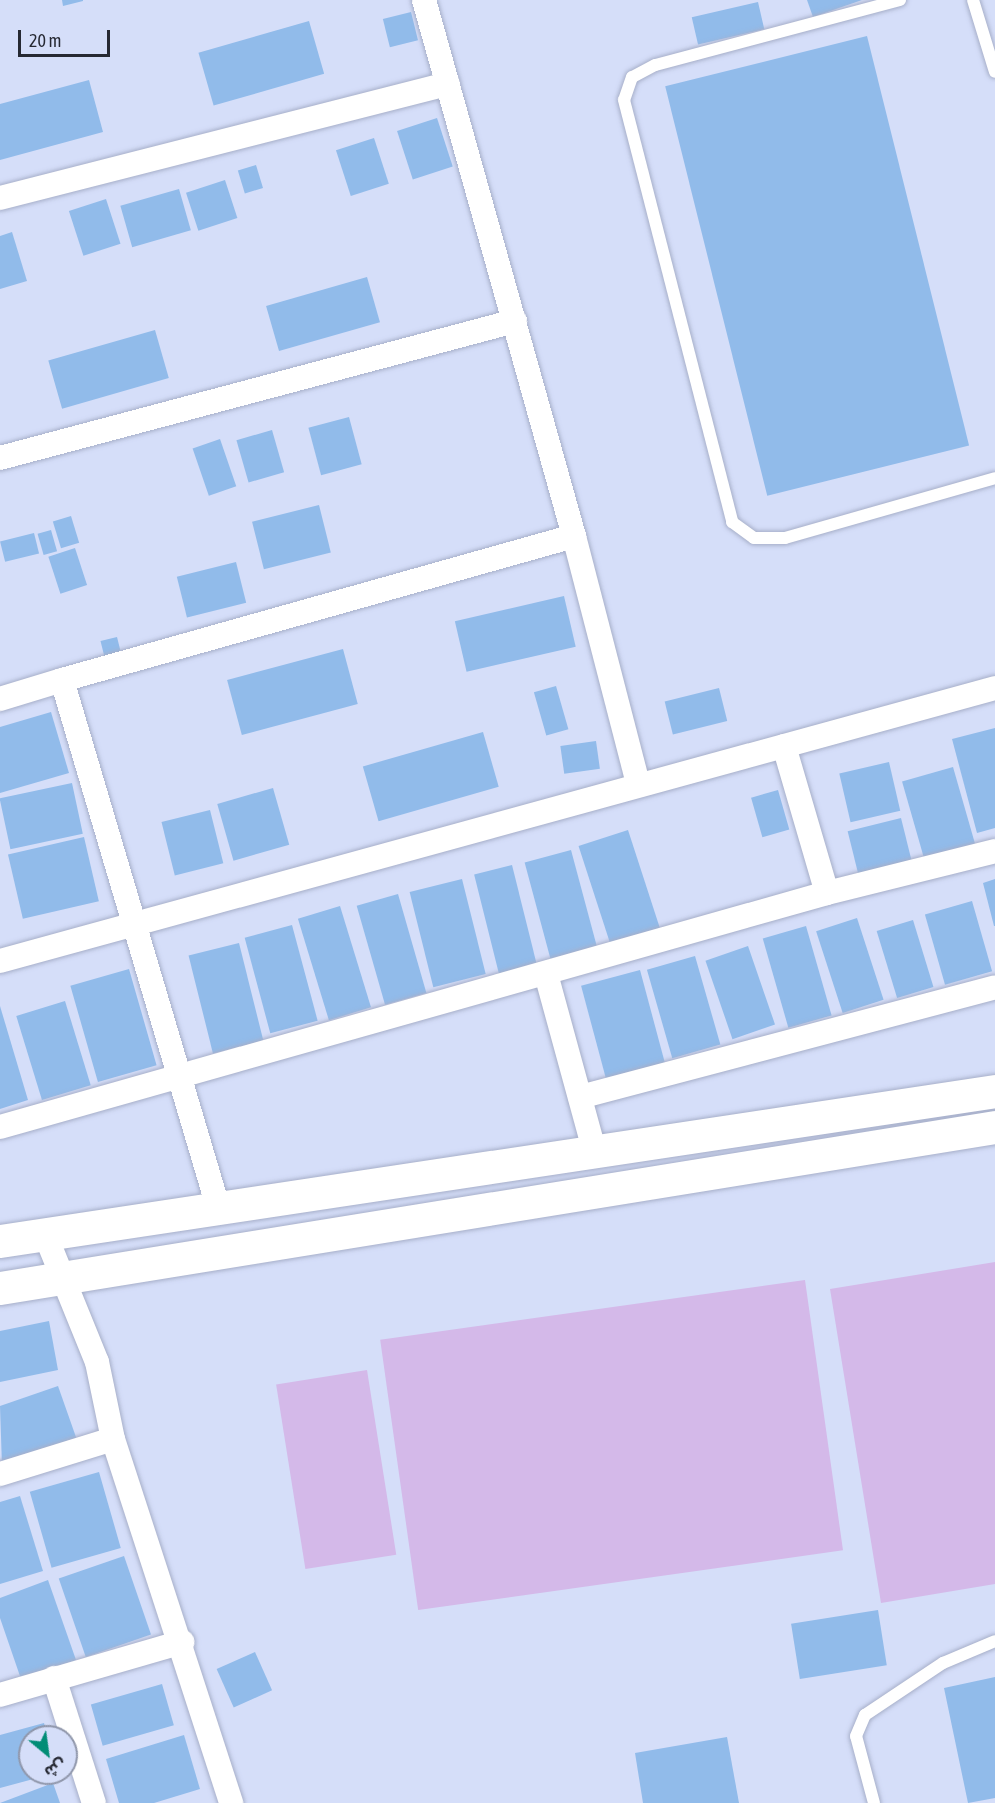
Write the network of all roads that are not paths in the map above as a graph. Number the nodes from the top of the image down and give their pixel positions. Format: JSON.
{"nodes":[{"id":1,"x":424,"y":0,"type":"edge"},
{"id":2,"x":900,"y":0,"type":"edge"},
{"id":3,"x":973,"y":0,"type":"edge"},
{"id":4,"x":995,"y":72,"type":"edge"},
{"id":5,"x":448,"y":84,"type":"junction"},
{"id":6,"x":0,"y":198,"type":"edge"},
{"id":7,"x":515,"y":321,"type":"junction"},
{"id":8,"x":0,"y":458,"type":"edge"},
{"id":9,"x":995,"y":478,"type":"edge"},
{"id":10,"x":574,"y":536,"type":"junction"},
{"id":11,"x":62,"y":680,"type":"junction"},
{"id":12,"x":995,"y":688,"type":"edge"},
{"id":13,"x":0,"y":699,"type":"edge"},
{"id":14,"x":784,"y":746,"type":"junction"},
{"id":15,"x":638,"y":784,"type":"junction"},
{"id":16,"x":995,"y":850,"type":"edge"},
{"id":17,"x":827,"y":893,"type":"junction"},
{"id":18,"x":135,"y":923,"type":"junction"},
{"id":19,"x":2,"y":953,"type":"edge"},
{"id":20,"x":546,"y":974,"type":"junction"},
{"id":21,"x":995,"y":987,"type":"edge"},
{"id":22,"x":182,"y":1078,"type":"junction"},
{"id":23,"x":995,"y":1091,"type":"edge"},
{"id":24,"x":580,"y":1097,"type":"junction"},
{"id":25,"x":0,"y":1127,"type":"edge"},
{"id":26,"x":995,"y":1127,"type":"edge"},
{"id":27,"x":594,"y":1150,"type":"junction"},
{"id":28,"x":218,"y":1207,"type":"junction"},
{"id":29,"x":45,"y":1234,"type":"junction"},
{"id":30,"x":0,"y":1241,"type":"edge"},
{"id":31,"x":61,"y":1279,"type":"junction"},
{"id":32,"x":0,"y":1288,"type":"edge"},
{"id":33,"x":113,"y":1438,"type":"junction"},
{"id":34,"x":0,"y":1474,"type":"edge"},
{"id":35,"x":995,"y":1641,"type":"edge"},
{"id":36,"x":182,"y":1642,"type":"junction"},
{"id":37,"x":54,"y":1678,"type":"junction"},
{"id":38,"x":0,"y":1695,"type":"edge"},
{"id":39,"x":94,"y":1803,"type":"edge"},
{"id":40,"x":231,"y":1803,"type":"edge"},
{"id":41,"x":874,"y":1803,"type":"edge"}],
"edges":[{"from":1,"to":5,"type":"street"},
{"from":2,"to":9,"type":"lane"},
{"from":3,"to":4,"type":"lane"},
{"from":5,"to":6,"type":"street"},
{"from":5,"to":7,"type":"street"},
{"from":7,"to":8,"type":"street"},
{"from":7,"to":10,"type":"street"},
{"from":10,"to":11,"type":"street"},
{"from":10,"to":15,"type":"street"},
{"from":11,"to":13,"type":"street"},
{"from":11,"to":18,"type":"street"},
{"from":12,"to":14,"type":"street"},
{"from":14,"to":15,"type":"street"},
{"from":14,"to":17,"type":"street"},
{"from":15,"to":18,"type":"street"},
{"from":16,"to":17,"type":"street"},
{"from":17,"to":20,"type":"street"},
{"from":18,"to":19,"type":"street"},
{"from":18,"to":22,"type":"street"},
{"from":20,"to":22,"type":"street"},
{"from":20,"to":24,"type":"street"},
{"from":21,"to":24,"type":"street"},
{"from":22,"to":25,"type":"street"},
{"from":22,"to":28,"type":"street"},
{"from":23,"to":27,"type":"main road"},
{"from":24,"to":27,"type":"street"},
{"from":26,"to":31,"type":"main road"},
{"from":27,"to":28,"type":"main road"},
{"from":28,"to":29,"type":"main road"},
{"from":29,"to":30,"type":"main road"},
{"from":29,"to":31,"type":"street"},
{"from":31,"to":32,"type":"main road"},
{"from":31,"to":33,"type":"street"},
{"from":33,"to":34,"type":"street"},
{"from":33,"to":36,"type":"street"},
{"from":35,"to":41,"type":"lane"},
{"from":36,"to":37,"type":"street"},
{"from":36,"to":40,"type":"street"},
{"from":37,"to":38,"type":"street"},
{"from":37,"to":39,"type":"street"}]}
